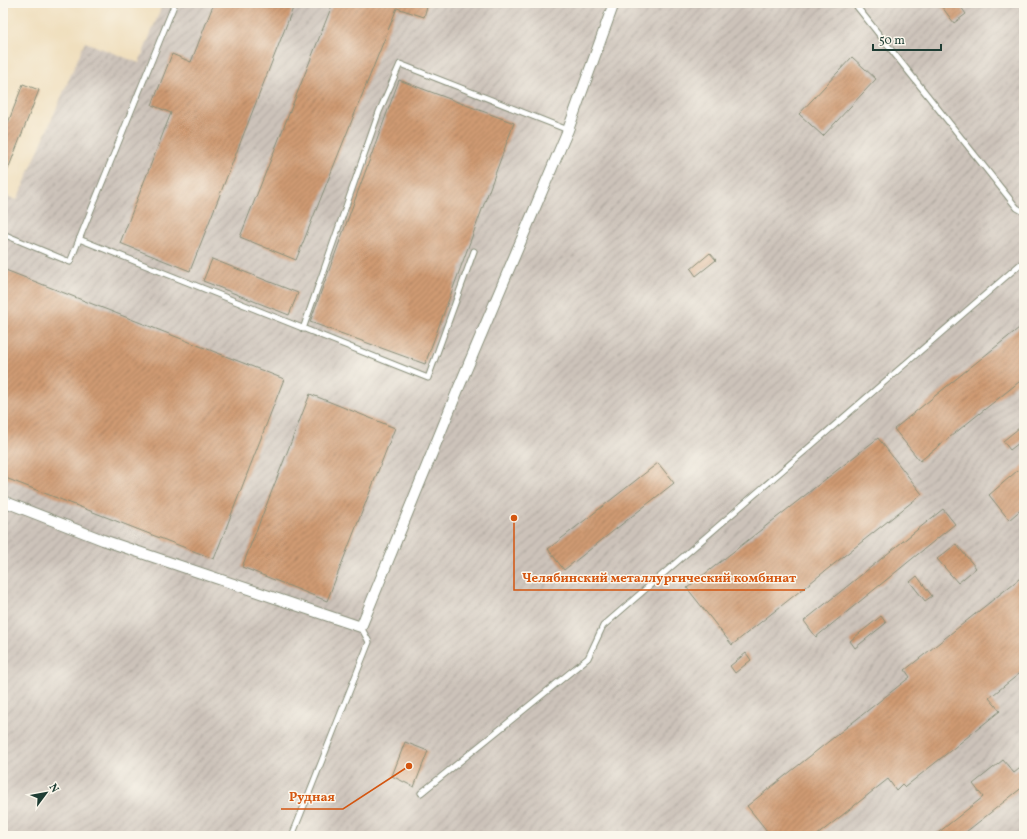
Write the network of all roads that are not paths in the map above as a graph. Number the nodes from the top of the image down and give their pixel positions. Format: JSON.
{"nodes":[{"id":1,"x":175,"y":3,"type":"edge"},
{"id":2,"x":614,"y":3,"type":"edge"},
{"id":3,"x":854,"y":3,"type":"edge"},
{"id":4,"x":568,"y":130,"type":"junction"},
{"id":5,"x":1024,"y":212,"type":"edge"},
{"id":6,"x":3,"y":234,"type":"edge"},
{"id":7,"x":79,"y":239,"type":"junction"},
{"id":8,"x":474,"y":251,"type":"dead end"},
{"id":9,"x":1024,"y":261,"type":"edge"},
{"id":10,"x":303,"y":329,"type":"junction"},
{"id":11,"x":3,"y":501,"type":"edge"},
{"id":12,"x":361,"y":627,"type":"junction"},
{"id":13,"x":421,"y":793,"type":"dead end"},
{"id":14,"x":292,"y":836,"type":"edge"}],
"edges":[{"from":1,"to":7,"type":"lane"},
{"from":2,"to":4,"type":"street"},
{"from":3,"to":5,"type":"lane"},
{"from":4,"to":10,"type":"lane"},
{"from":4,"to":12,"type":"street"},
{"from":6,"to":7,"type":"lane"},
{"from":7,"to":10,"type":"lane"},
{"from":8,"to":10,"type":"lane"},
{"from":9,"to":13,"type":"lane"},
{"from":11,"to":12,"type":"street"},
{"from":12,"to":14,"type":"lane"}]}
